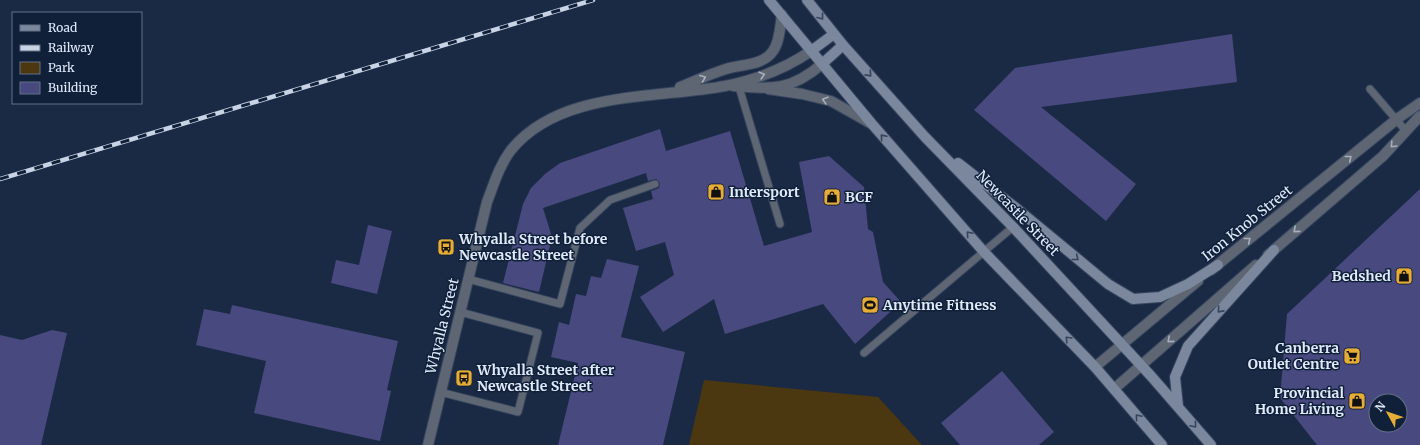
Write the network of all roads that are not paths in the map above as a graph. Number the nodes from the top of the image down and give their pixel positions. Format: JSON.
{"nodes":[{"id":1,"x":769,"y":0,"type":"edge"},
{"id":2,"x":807,"y":0,"type":"edge"},
{"id":3,"x":782,"y":15,"type":"junction"},
{"id":4,"x":834,"y":34,"type":"junction"},
{"id":5,"x":843,"y":45,"type":"junction"},
{"id":6,"x":812,"y":51,"type":"junction"},
{"id":7,"x":822,"y":64,"type":"junction"},
{"id":8,"x":725,"y":86,"type":"junction"},
{"id":9,"x":739,"y":87,"type":"junction"},
{"id":10,"x":768,"y":89,"type":"junction"},
{"id":11,"x":1370,"y":89,"type":"dead end"},
{"id":12,"x":667,"y":92,"type":"junction"},
{"id":13,"x":1420,"y":103,"type":"edge"},
{"id":14,"x":1420,"y":116,"type":"edge"},
{"id":15,"x":1397,"y":119,"type":"junction"},
{"id":16,"x":872,"y":124,"type":"junction"},
{"id":17,"x":1406,"y":131,"type":"junction"},
{"id":18,"x":925,"y":137,"type":"junction"},
{"id":19,"x":655,"y":184,"type":"dead end"},
{"id":20,"x":780,"y":224,"type":"dead end"},
{"id":21,"x":1014,"y":227,"type":"junction"},
{"id":22,"x":1274,"y":250,"type":"junction"},
{"id":23,"x":984,"y":252,"type":"junction"},
{"id":24,"x":1218,"y":265,"type":"junction"},
{"id":25,"x":468,"y":279,"type":"junction"},
{"id":26,"x":460,"y":312,"type":"junction"},
{"id":27,"x":1121,"y":344,"type":"junction"},
{"id":28,"x":864,"y":353,"type":"dead end"},
{"id":29,"x":1141,"y":365,"type":"junction"},
{"id":30,"x":1095,"y":367,"type":"junction"},
{"id":31,"x":1114,"y":389,"type":"junction"},
{"id":32,"x":440,"y":392,"type":"junction"},
{"id":33,"x":1178,"y":406,"type":"junction"},
{"id":34,"x":428,"y":445,"type":"edge"},
{"id":35,"x":1162,"y":445,"type":"edge"},
{"id":36,"x":1211,"y":445,"type":"edge"}],
"edges":[{"from":1,"to":3,"type":"main road"},
{"from":2,"to":4,"type":"main road","name":"Newcastle Street","one_way":true},
{"from":3,"to":6,"type":"main road"},
{"from":12,"to":3,"type":"street","name":"Whyalla Street","one_way":true},
{"from":4,"to":5,"type":"main road","name":"Newcastle Street"},
{"from":4,"to":6,"type":"main road","name":"Whyalla Street"},
{"from":5,"to":7,"type":"main road","name":"Whyalla Street"},
{"from":5,"to":18,"type":"main road","name":"Newcastle Street","one_way":true},
{"from":6,"to":7,"type":"main road"},
{"from":8,"to":6,"type":"street","name":"Whyalla Street","one_way":true},
{"from":7,"to":10,"type":"street","name":"Whyalla Street"},
{"from":7,"to":16,"type":"main road"},
{"from":8,"to":9,"type":"street","name":"Whyalla Street"},
{"from":8,"to":12,"type":"street","name":"Whyalla Street"},
{"from":9,"to":10,"type":"street","name":"Whyalla Street"},
{"from":9,"to":20,"type":"lane"},
{"from":16,"to":10,"type":"street","name":"Whyalla Street","one_way":true},
{"from":11,"to":15,"type":"lane"},
{"from":12,"to":25,"type":"street","name":"Whyalla Street"},
{"from":13,"to":15,"type":"street","name":"Iron Knob Street"},
{"from":14,"to":17,"type":"street"},
{"from":15,"to":17,"type":"lane"},
{"from":24,"to":15,"type":"street","name":"Iron Knob Street","one_way":true},
{"from":23,"to":16,"type":"main road","one_way":true},
{"from":17,"to":22,"type":"street","one_way":true},
{"from":18,"to":21,"type":"main road","name":"Newcastle Street"},
{"from":18,"to":24,"type":"main road","one_way":true},
{"from":19,"to":25,"type":"lane"},
{"from":21,"to":23,"type":"lane"},
{"from":21,"to":27,"type":"main road","name":"Newcastle Street"},
{"from":22,"to":29,"type":"street","one_way":true},
{"from":22,"to":33,"type":"main road","one_way":true},
{"from":23,"to":28,"type":"lane"},
{"from":30,"to":23,"type":"main road","one_way":true},
{"from":24,"to":27,"type":"street","name":"Iron Knob Street"},
{"from":25,"to":26,"type":"street","name":"Whyalla Street"},
{"from":26,"to":32,"type":"street","name":"Whyalla Street"},
{"from":26,"to":32,"type":"lane"},
{"from":27,"to":29,"type":"main road","name":"Newcastle Street"},
{"from":27,"to":30,"type":"street","name":"Iron Knob Street"},
{"from":29,"to":31,"type":"street"},
{"from":29,"to":33,"type":"main road","name":"Newcastle Street"},
{"from":30,"to":31,"type":"main road"},
{"from":35,"to":31,"type":"main road","one_way":true},
{"from":32,"to":34,"type":"street","name":"Whyalla Street"},
{"from":33,"to":36,"type":"main road","name":"Newcastle Street","one_way":true}]}
